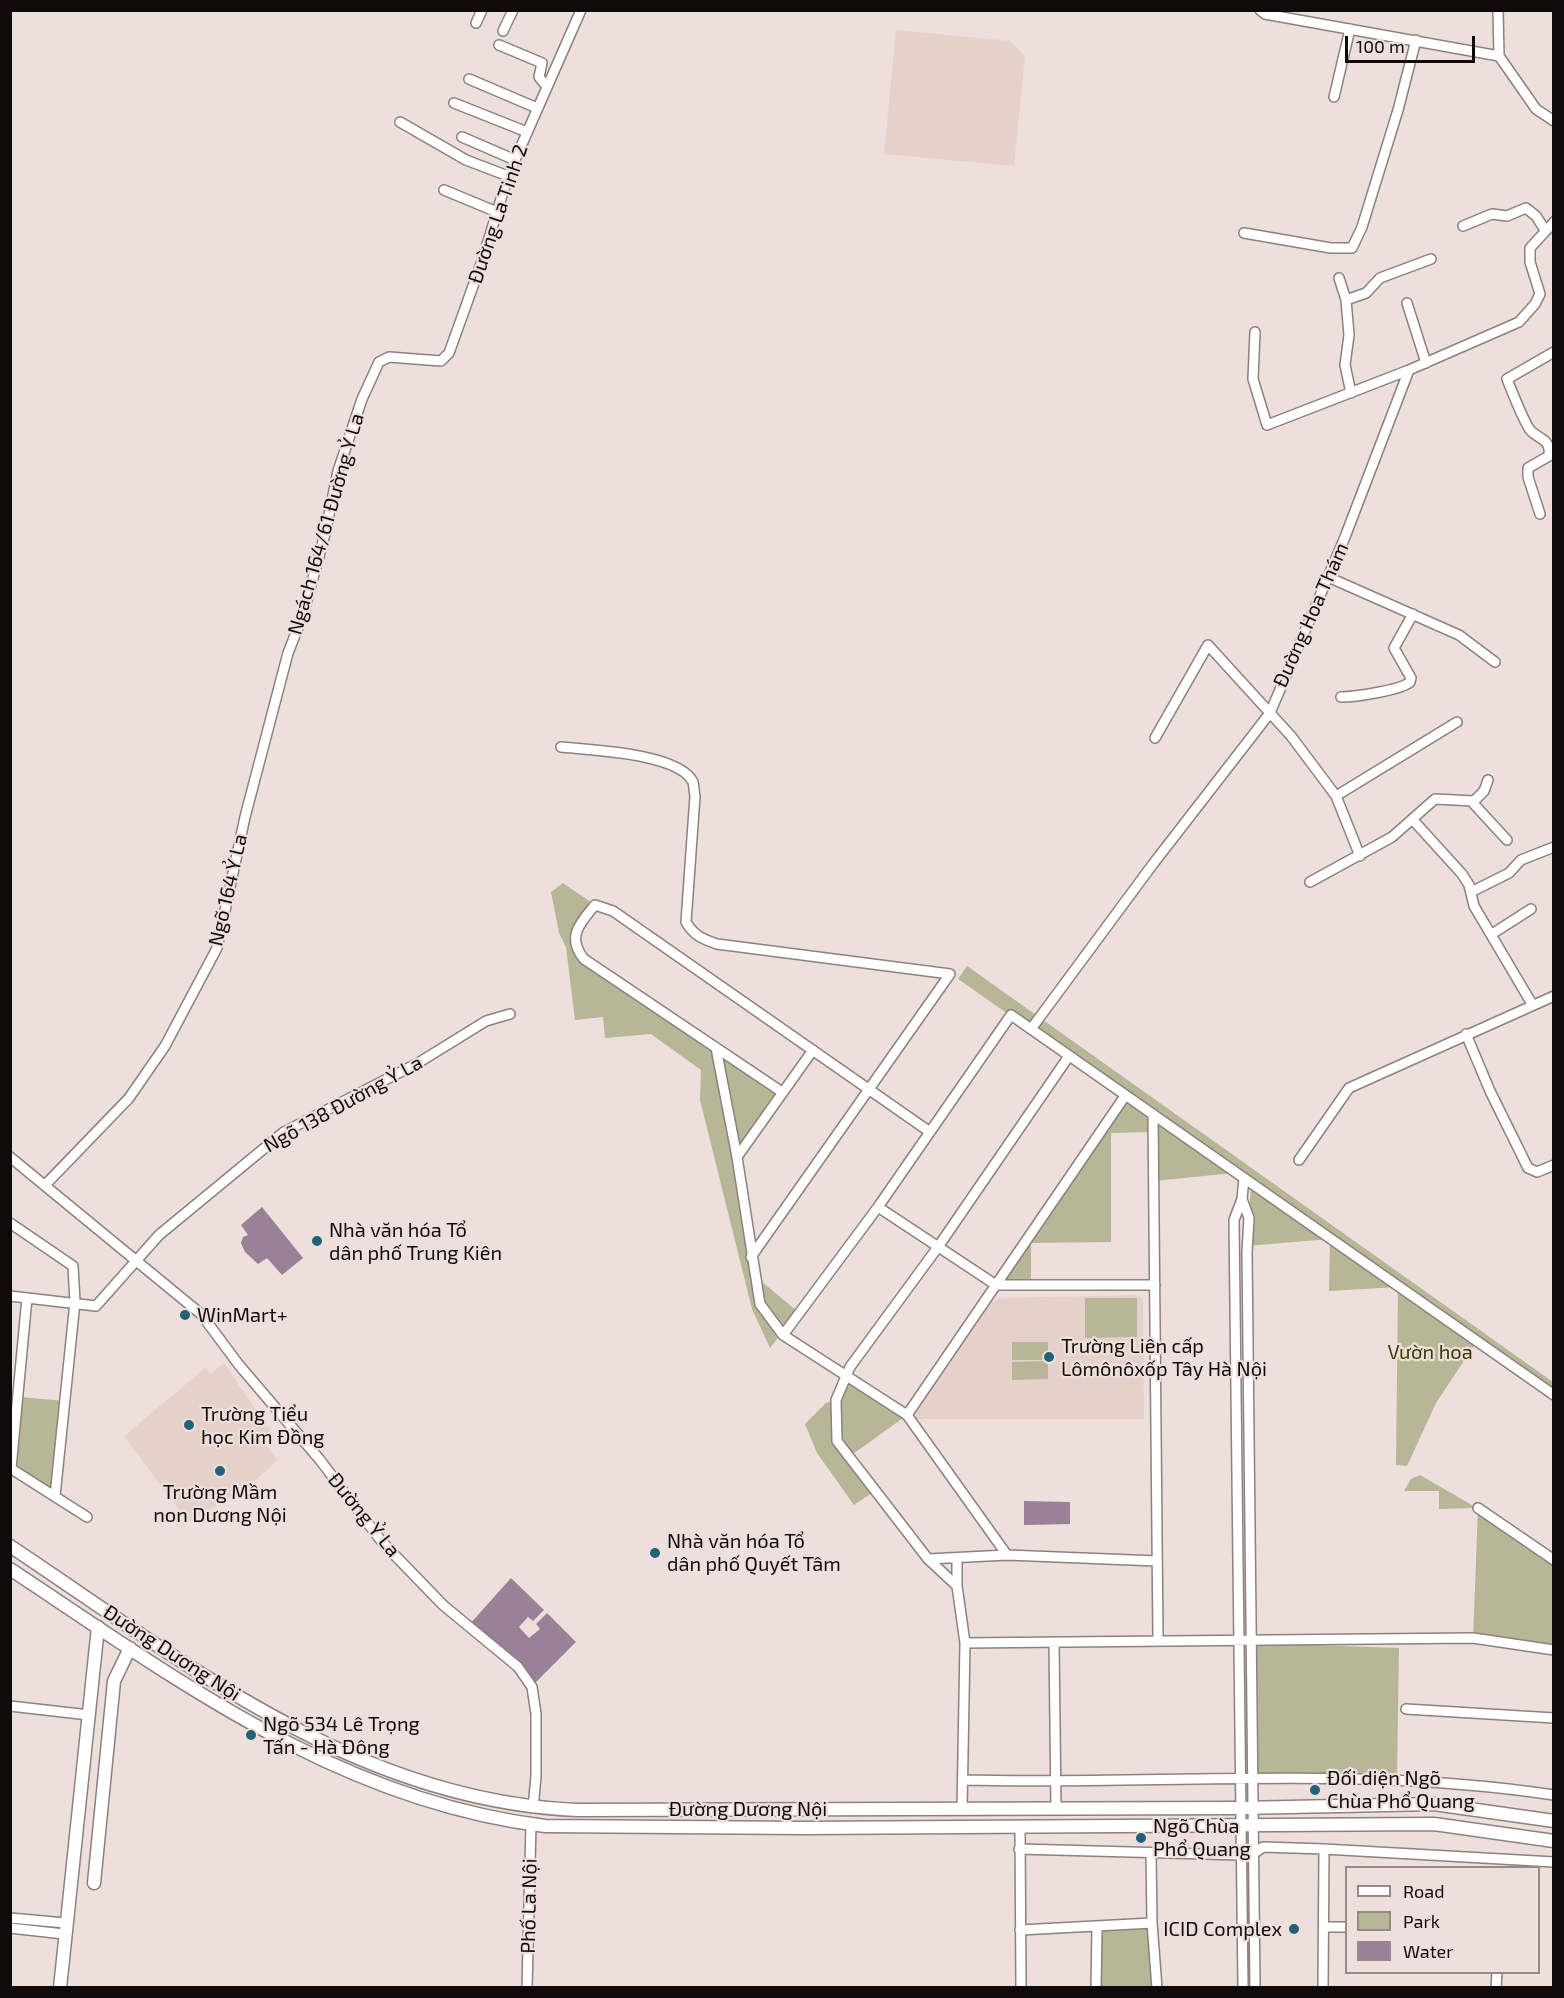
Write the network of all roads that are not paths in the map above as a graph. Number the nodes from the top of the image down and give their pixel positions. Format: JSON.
{"nodes":[{"id":1,"x":482,"y":10,"type":"edge"},
{"id":2,"x":513,"y":10,"type":"edge"},
{"id":3,"x":581,"y":10,"type":"edge"},
{"id":4,"x":1260,"y":10,"type":"edge"},
{"id":5,"x":1498,"y":10,"type":"edge"},
{"id":6,"x":476,"y":23,"type":"dead end"},
{"id":7,"x":1350,"y":29,"type":"junction"},
{"id":8,"x":503,"y":31,"type":"dead end"},
{"id":9,"x":1416,"y":40,"type":"junction"},
{"id":10,"x":499,"y":45,"type":"dead end"},
{"id":11,"x":1499,"y":56,"type":"junction"},
{"id":12,"x":469,"y":79,"type":"dead end"},
{"id":13,"x":547,"y":87,"type":"junction"},
{"id":14,"x":1334,"y":97,"type":"dead end"},
{"id":15,"x":454,"y":103,"type":"dead end"},
{"id":16,"x":537,"y":108,"type":"junction"},
{"id":17,"x":1554,"y":121,"type":"edge"},
{"id":18,"x":400,"y":122,"type":"dead end"},
{"id":19,"x":527,"y":132,"type":"junction"},
{"id":20,"x":462,"y":137,"type":"dead end"},
{"id":21,"x":515,"y":160,"type":"junction"},
{"id":22,"x":508,"y":176,"type":"junction"},
{"id":23,"x":444,"y":190,"type":"dead end"},
{"id":24,"x":497,"y":212,"type":"junction"},
{"id":25,"x":1554,"y":222,"type":"edge"},
{"id":26,"x":1463,"y":226,"type":"dead end"},
{"id":27,"x":1545,"y":230,"type":"junction"},
{"id":28,"x":1244,"y":233,"type":"dead end"},
{"id":29,"x":1431,"y":259,"type":"dead end"},
{"id":30,"x":1339,"y":278,"type":"dead end"},
{"id":31,"x":1346,"y":300,"type":"junction"},
{"id":32,"x":1407,"y":303,"type":"dead end"},
{"id":33,"x":1255,"y":332,"type":"dead end"},
{"id":34,"x":1554,"y":352,"type":"edge"},
{"id":35,"x":379,"y":362,"type":"joint"},
{"id":36,"x":1426,"y":363,"type":"junction"},
{"id":37,"x":1409,"y":370,"type":"junction"},
{"id":38,"x":1351,"y":393,"type":"junction"},
{"id":39,"x":1540,"y":514,"type":"dead end"},
{"id":40,"x":1328,"y":577,"type":"junction"},
{"id":41,"x":1413,"y":615,"type":"junction"},
{"id":42,"x":288,"y":653,"type":"joint"},
{"id":43,"x":1495,"y":662,"type":"dead end"},
{"id":44,"x":1341,"y":697,"type":"dead end"},
{"id":45,"x":1270,"y":713,"type":"junction"},
{"id":46,"x":1457,"y":722,"type":"dead end"},
{"id":47,"x":1155,"y":738,"type":"dead end"},
{"id":48,"x":561,"y":747,"type":"dead end"},
{"id":49,"x":1488,"y":780,"type":"dead end"},
{"id":50,"x":1335,"y":796,"type":"junction"},
{"id":51,"x":1472,"y":802,"type":"junction"},
{"id":52,"x":1413,"y":820,"type":"junction"},
{"id":53,"x":1507,"y":840,"type":"dead end"},
{"id":54,"x":1554,"y":847,"type":"edge"},
{"id":55,"x":1360,"y":856,"type":"junction"},
{"id":56,"x":1310,"y":882,"type":"dead end"},
{"id":57,"x":1471,"y":892,"type":"junction"},
{"id":58,"x":1531,"y":909,"type":"dead end"},
{"id":59,"x":1492,"y":934,"type":"junction"},
{"id":60,"x":1554,"y":996,"type":"edge"},
{"id":61,"x":1532,"y":1004,"type":"junction"},
{"id":62,"x":510,"y":1014,"type":"dead end"},
{"id":63,"x":1031,"y":1029,"type":"junction"},
{"id":64,"x":1466,"y":1034,"type":"junction"},
{"id":65,"x":716,"y":1048,"type":"junction"},
{"id":66,"x":813,"y":1050,"type":"junction"},
{"id":67,"x":1069,"y":1056,"type":"junction"},
{"id":68,"x":869,"y":1089,"type":"junction"},
{"id":69,"x":782,"y":1092,"type":"junction"},
{"id":70,"x":1125,"y":1096,"type":"junction"},
{"id":71,"x":1153,"y":1115,"type":"junction"},
{"id":72,"x":930,"y":1132,"type":"junction"},
{"id":73,"x":10,"y":1157,"type":"edge"},
{"id":74,"x":737,"y":1157,"type":"junction"},
{"id":75,"x":1299,"y":1160,"type":"dead end"},
{"id":76,"x":1554,"y":1165,"type":"edge"},
{"id":77,"x":1244,"y":1178,"type":"junction"},
{"id":78,"x":46,"y":1184,"type":"junction"},
{"id":79,"x":1242,"y":1199,"type":"junction"},
{"id":80,"x":878,"y":1208,"type":"junction"},
{"id":81,"x":10,"y":1223,"type":"edge"},
{"id":82,"x":938,"y":1247,"type":"junction"},
{"id":83,"x":751,"y":1257,"type":"junction"},
{"id":84,"x":135,"y":1261,"type":"junction"},
{"id":85,"x":996,"y":1285,"type":"junction"},
{"id":86,"x":1155,"y":1285,"type":"junction"},
{"id":87,"x":10,"y":1296,"type":"edge"},
{"id":88,"x":27,"y":1298,"type":"junction"},
{"id":89,"x":75,"y":1302,"type":"junction"},
{"id":90,"x":783,"y":1335,"type":"junction"},
{"id":91,"x":854,"y":1361,"type":"junction"},
{"id":92,"x":845,"y":1376,"type":"junction"},
{"id":93,"x":858,"y":1384,"type":"junction"},
{"id":94,"x":1554,"y":1395,"type":"edge"},
{"id":95,"x":907,"y":1415,"type":"junction"},
{"id":96,"x":11,"y":1468,"type":"edge"},
{"id":97,"x":55,"y":1496,"type":"junction"},
{"id":98,"x":1478,"y":1508,"type":"dead end"},
{"id":99,"x":87,"y":1517,"type":"dead end"},
{"id":100,"x":10,"y":1546,"type":"edge"},
{"id":101,"x":1007,"y":1556,"type":"junction"},
{"id":102,"x":957,"y":1558,"type":"junction"},
{"id":103,"x":928,"y":1559,"type":"junction"},
{"id":104,"x":1554,"y":1560,"type":"edge"},
{"id":105,"x":1157,"y":1561,"type":"junction"},
{"id":106,"x":10,"y":1569,"type":"edge"},
{"id":107,"x":957,"y":1587,"type":"junction"},
{"id":108,"x":98,"y":1627,"type":"junction"},
{"id":109,"x":1239,"y":1639,"type":"junction"},
{"id":110,"x":1158,"y":1640,"type":"junction"},
{"id":111,"x":1251,"y":1641,"type":"junction"},
{"id":112,"x":965,"y":1643,"type":"junction"},
{"id":113,"x":1054,"y":1643,"type":"junction"},
{"id":114,"x":130,"y":1648,"type":"junction"},
{"id":115,"x":1554,"y":1650,"type":"edge"},
{"id":116,"x":10,"y":1706,"type":"edge"},
{"id":117,"x":1406,"y":1709,"type":"dead end"},
{"id":118,"x":89,"y":1715,"type":"junction"},
{"id":119,"x":109,"y":1718,"type":"junction"},
{"id":120,"x":1554,"y":1718,"type":"edge"},
{"id":121,"x":1239,"y":1779,"type":"junction"},
{"id":122,"x":1253,"y":1779,"type":"junction"},
{"id":123,"x":964,"y":1780,"type":"junction"},
{"id":124,"x":1055,"y":1783,"type":"junction"},
{"id":125,"x":1554,"y":1795,"type":"edge"},
{"id":126,"x":532,"y":1808,"type":"junction"},
{"id":127,"x":1056,"y":1808,"type":"junction"},
{"id":128,"x":1246,"y":1808,"type":"junction"},
{"id":129,"x":962,"y":1809,"type":"junction"},
{"id":130,"x":1554,"y":1821,"type":"edge"},
{"id":131,"x":531,"y":1824,"type":"junction"},
{"id":132,"x":1247,"y":1825,"type":"junction"},
{"id":133,"x":1020,"y":1828,"type":"junction"},
{"id":134,"x":1554,"y":1841,"type":"edge"},
{"id":135,"x":1323,"y":1848,"type":"junction"},
{"id":136,"x":1019,"y":1849,"type":"junction"},
{"id":137,"x":1151,"y":1852,"type":"junction"},
{"id":138,"x":1254,"y":1854,"type":"junction"},
{"id":139,"x":1242,"y":1855,"type":"junction"},
{"id":140,"x":1554,"y":1862,"type":"edge"},
{"id":141,"x":1515,"y":1863,"type":"edge"},
{"id":142,"x":94,"y":1883,"type":"dead end"},
{"id":143,"x":10,"y":1918,"type":"edge"},
{"id":144,"x":1152,"y":1923,"type":"junction"},
{"id":145,"x":1097,"y":1927,"type":"junction"},
{"id":146,"x":1324,"y":1927,"type":"junction"},
{"id":147,"x":1345,"y":1927,"type":"edge"},
{"id":148,"x":10,"y":1928,"type":"edge"},
{"id":149,"x":64,"y":1929,"type":"junction"},
{"id":150,"x":1020,"y":1930,"type":"junction"},
{"id":151,"x":60,"y":1988,"type":"edge"},
{"id":152,"x":527,"y":1988,"type":"edge"},
{"id":153,"x":1022,"y":1988,"type":"edge"},
{"id":154,"x":1096,"y":1988,"type":"edge"},
{"id":155,"x":1157,"y":1988,"type":"edge"},
{"id":156,"x":1243,"y":1988,"type":"edge"},
{"id":157,"x":1255,"y":1988,"type":"edge"},
{"id":158,"x":1323,"y":1988,"type":"edge"}],
"edges":[{"from":1,"to":6,"type":"street"},
{"from":2,"to":8,"type":"street"},
{"from":3,"to":13,"type":"street","name":"Đường La Tinh 2"},
{"from":4,"to":7,"type":"street"},
{"from":5,"to":11,"type":"street"},
{"from":7,"to":9,"type":"street"},
{"from":7,"to":14,"type":"street"},
{"from":9,"to":11,"type":"street"},
{"from":9,"to":28,"type":"street"},
{"from":10,"to":13,"type":"street"},
{"from":11,"to":17,"type":"street"},
{"from":12,"to":16,"type":"street"},
{"from":13,"to":16,"type":"street","name":"Đường La Tinh 2"},
{"from":15,"to":19,"type":"street"},
{"from":16,"to":19,"type":"street","name":"Đường La Tinh 2"},
{"from":18,"to":22,"type":"street"},
{"from":19,"to":21,"type":"street","name":"Đường La Tinh 2"},
{"from":20,"to":21,"type":"street"},
{"from":21,"to":22,"type":"street","name":"Đường La Tinh 2"},
{"from":22,"to":24,"type":"street","name":"Đường La Tinh 2"},
{"from":23,"to":24,"type":"street"},
{"from":24,"to":35,"type":"street","name":"Đường La Tinh 2"},
{"from":25,"to":27,"type":"street"},
{"from":26,"to":27,"type":"street"},
{"from":27,"to":36,"type":"street"},
{"from":29,"to":31,"type":"street"},
{"from":30,"to":31,"type":"street"},
{"from":31,"to":38,"type":"street"},
{"from":32,"to":36,"type":"street"},
{"from":33,"to":38,"type":"street"},
{"from":34,"to":39,"type":"street"},
{"from":35,"to":42,"type":"street","name":"Ngách 164/61 Đường Ỷ La"},
{"from":36,"to":37,"type":"street"},
{"from":37,"to":38,"type":"street"},
{"from":37,"to":40,"type":"street","name":"Đường Hoa Thám"},
{"from":40,"to":41,"type":"street"},
{"from":40,"to":45,"type":"street","name":"Đường Hoa Thám"},
{"from":41,"to":43,"type":"street"},
{"from":41,"to":44,"type":"street"},
{"from":42,"to":78,"type":"street","name":"Ngõ 164 Ỷ La"},
{"from":45,"to":47,"type":"street"},
{"from":45,"to":50,"type":"street"},
{"from":45,"to":63,"type":"street","name":"Đường Hoa Thám"},
{"from":46,"to":50,"type":"street"},
{"from":48,"to":68,"type":"street"},
{"from":49,"to":51,"type":"street"},
{"from":50,"to":55,"type":"street"},
{"from":51,"to":52,"type":"street"},
{"from":51,"to":53,"type":"street"},
{"from":52,"to":55,"type":"street"},
{"from":52,"to":57,"type":"street"},
{"from":54,"to":57,"type":"street"},
{"from":55,"to":56,"type":"street"},
{"from":57,"to":59,"type":"street"},
{"from":58,"to":59,"type":"street"},
{"from":59,"to":61,"type":"street"},
{"from":60,"to":61,"type":"street"},
{"from":61,"to":64,"type":"street"},
{"from":62,"to":84,"type":"street","name":"Ngõ 138 Đường Ỷ La"},
{"from":63,"to":67,"type":"street"},
{"from":63,"to":72,"type":"street"},
{"from":64,"to":75,"type":"street"},
{"from":64,"to":76,"type":"street"},
{"from":65,"to":66,"type":"street"},
{"from":65,"to":69,"type":"street"},
{"from":65,"to":74,"type":"street"},
{"from":66,"to":68,"type":"street"},
{"from":66,"to":69,"type":"street"},
{"from":67,"to":70,"type":"street"},
{"from":67,"to":82,"type":"street"},
{"from":68,"to":72,"type":"street"},
{"from":68,"to":83,"type":"street"},
{"from":69,"to":74,"type":"street"},
{"from":70,"to":71,"type":"street"},
{"from":70,"to":85,"type":"street"},
{"from":71,"to":77,"type":"street"},
{"from":71,"to":86,"type":"street"},
{"from":72,"to":80,"type":"street"},
{"from":73,"to":78,"type":"street","name":"Đường Ỷ La"},
{"from":74,"to":83,"type":"street"},
{"from":77,"to":79,"type":"street"},
{"from":77,"to":94,"type":"street"},
{"from":78,"to":84,"type":"street","name":"Đường Ỷ La"},
{"from":79,"to":109,"type":"street"},
{"from":79,"to":111,"type":"street"},
{"from":80,"to":82,"type":"street"},
{"from":80,"to":90,"type":"street"},
{"from":81,"to":89,"type":"street"},
{"from":82,"to":85,"type":"street"},
{"from":82,"to":91,"type":"street"},
{"from":83,"to":90,"type":"street"},
{"from":84,"to":89,"type":"street","name":"Ngõ 138 Đường Ỷ La"},
{"from":84,"to":126,"type":"street","name":"Đường Ỷ La"},
{"from":85,"to":86,"type":"street"},
{"from":85,"to":95,"type":"street"},
{"from":86,"to":105,"type":"street"},
{"from":87,"to":88,"type":"street"},
{"from":88,"to":89,"type":"street"},
{"from":88,"to":96,"type":"street"},
{"from":89,"to":97,"type":"street"},
{"from":90,"to":92,"type":"street"},
{"from":91,"to":92,"type":"street"},
{"from":91,"to":93,"type":"street"},
{"from":92,"to":93,"type":"street"},
{"from":92,"to":103,"type":"street"},
{"from":93,"to":95,"type":"street"},
{"from":95,"to":101,"type":"street"},
{"from":96,"to":97,"type":"street"},
{"from":97,"to":99,"type":"street"},
{"from":98,"to":104,"type":"street"},
{"from":100,"to":126,"type":"main road","name":"Đường Dương Nội"},
{"from":101,"to":102,"type":"street"},
{"from":101,"to":105,"type":"street"},
{"from":102,"to":103,"type":"street"},
{"from":102,"to":107,"type":"street"},
{"from":103,"to":107,"type":"street"},
{"from":105,"to":110,"type":"street"},
{"from":106,"to":108,"type":"main road","name":"Đường Dương Nội"},
{"from":107,"to":112,"type":"street"},
{"from":108,"to":114,"type":"main road","name":"Đường Dương Nội"},
{"from":108,"to":118,"type":"main road"},
{"from":109,"to":110,"type":"street"},
{"from":109,"to":111,"type":"street"},
{"from":109,"to":121,"type":"street"},
{"from":110,"to":113,"type":"street"},
{"from":111,"to":115,"type":"street"},
{"from":111,"to":122,"type":"street"},
{"from":112,"to":113,"type":"street"},
{"from":112,"to":123,"type":"street"},
{"from":113,"to":124,"type":"street"},
{"from":114,"to":119,"type":"main road"},
{"from":114,"to":131,"type":"main road","name":"Đường Dương Nội"},
{"from":116,"to":118,"type":"street"},
{"from":117,"to":120,"type":"street"},
{"from":118,"to":119,"type":"main road"},
{"from":118,"to":149,"type":"main road"},
{"from":119,"to":142,"type":"main road"},
{"from":121,"to":122,"type":"street"},
{"from":121,"to":124,"type":"street"},
{"from":121,"to":128,"type":"street"},
{"from":122,"to":125,"type":"street"},
{"from":122,"to":128,"type":"street"},
{"from":123,"to":124,"type":"street"},
{"from":123,"to":129,"type":"street"},
{"from":124,"to":127,"type":"street"},
{"from":126,"to":129,"type":"main road","name":"Đường Dương Nội"},
{"from":126,"to":131,"type":"main road"},
{"from":127,"to":128,"type":"main road","name":"Đường Dương Nội"},
{"from":127,"to":129,"type":"main road","name":"Đường Dương Nội"},
{"from":128,"to":130,"type":"main road","name":"Đường Dương Nội"},
{"from":128,"to":132,"type":"street"},
{"from":131,"to":133,"type":"main road","name":"Đường Dương Nội"},
{"from":131,"to":152,"type":"street","name":"Phố La Nội"},
{"from":132,"to":133,"type":"main road","name":"Đường Dương Nội"},
{"from":132,"to":134,"type":"main road","name":"Đường Dương Nội"},
{"from":132,"to":138,"type":"street"},
{"from":132,"to":139,"type":"street"},
{"from":133,"to":136,"type":"street"},
{"from":135,"to":138,"type":"street"},
{"from":135,"to":141,"type":"street"},
{"from":135,"to":146,"type":"street"},
{"from":136,"to":137,"type":"street"},
{"from":136,"to":150,"type":"street"},
{"from":137,"to":139,"type":"street"},
{"from":137,"to":144,"type":"street"},
{"from":138,"to":157,"type":"street"},
{"from":139,"to":156,"type":"street"},
{"from":140,"to":141,"type":"street"},
{"from":143,"to":149,"type":"street"},
{"from":144,"to":145,"type":"street"},
{"from":144,"to":155,"type":"street"},
{"from":145,"to":150,"type":"street"},
{"from":145,"to":154,"type":"street"},
{"from":146,"to":147,"type":"street"},
{"from":146,"to":158,"type":"street"},
{"from":148,"to":149,"type":"street"},
{"from":149,"to":151,"type":"main road"},
{"from":150,"to":153,"type":"street"}]}
